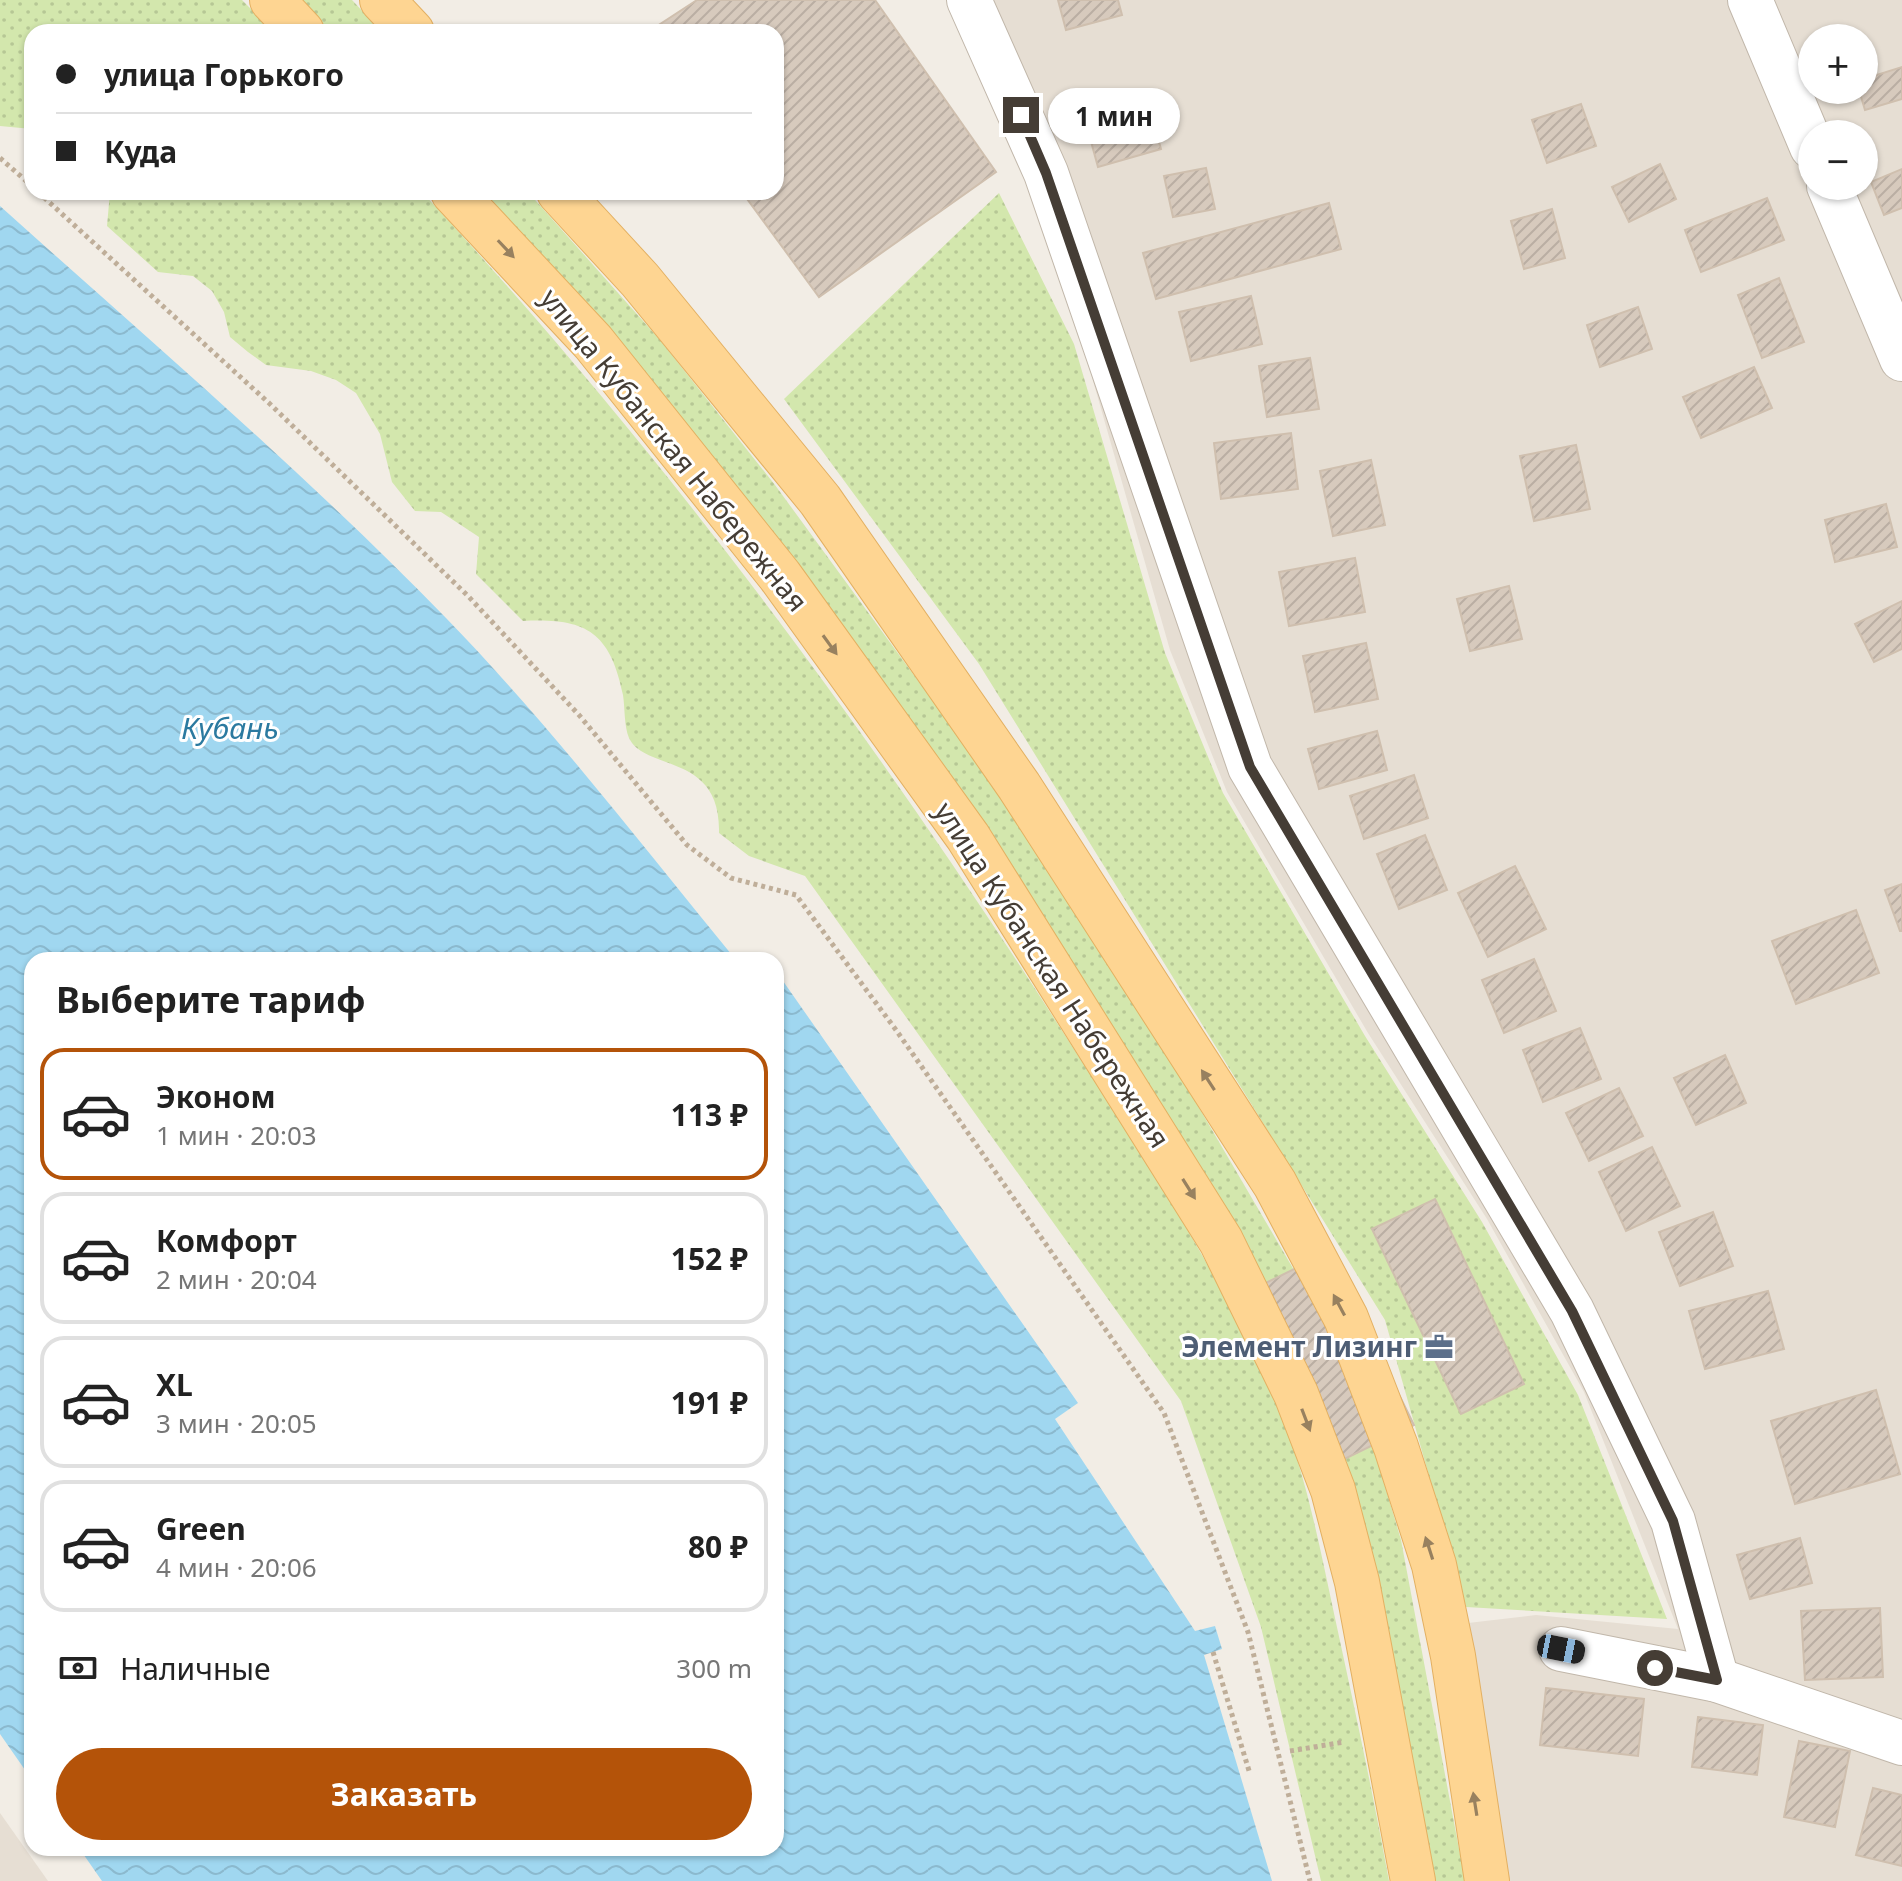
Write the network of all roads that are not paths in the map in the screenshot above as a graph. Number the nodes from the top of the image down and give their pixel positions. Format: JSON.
{"nodes":[{"id":1,"x":272,"y":0,"type":"edge"},
{"id":2,"x":969,"y":0,"type":"edge"},
{"id":3,"x":1750,"y":0,"type":"edge"},
{"id":4,"x":294,"y":24,"type":"edge"},
{"id":5,"x":1801,"y":120,"type":"edge"},
{"id":6,"x":460,"y":200,"type":"edge"},
{"id":7,"x":566,"y":200,"type":"edge"},
{"id":8,"x":1835,"y":200,"type":"edge"},
{"id":9,"x":1902,"y":359,"type":"edge"},
{"id":10,"x":1561,"y":1649,"type":"dead end"},
{"id":11,"x":1717,"y":1680,"type":"junction"},
{"id":12,"x":1902,"y":1743,"type":"edge"},
{"id":13,"x":1413,"y":1881,"type":"edge"},
{"id":14,"x":1487,"y":1881,"type":"edge"}],
"edges":[{"from":1,"to":4,"type":"main road"},
{"from":2,"to":11,"type":"street"},
{"from":3,"to":5,"type":"street"},
{"from":6,"to":13,"type":"main road","name":"улица Кубанская Набережная","one_way":true},
{"from":14,"to":7,"type":"main road","one_way":true},
{"from":8,"to":9,"type":"street"},
{"from":10,"to":11,"type":"street"},
{"from":11,"to":12,"type":"street"}]}
